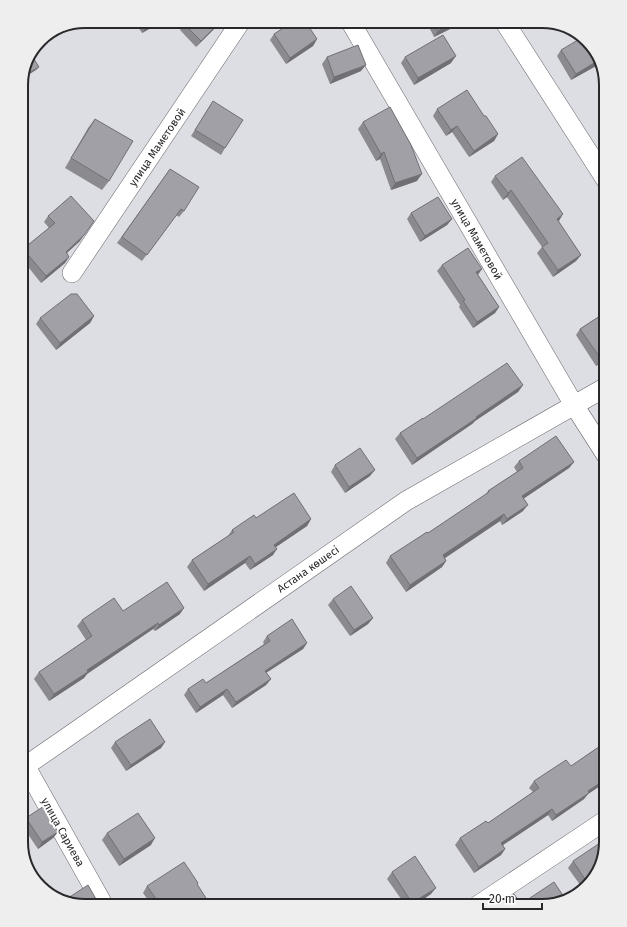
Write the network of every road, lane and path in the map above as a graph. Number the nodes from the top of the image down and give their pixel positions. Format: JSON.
{"nodes":[{"id":1,"x":236,"y":28,"type":"edge"},
{"id":2,"x":354,"y":28,"type":"edge"},
{"id":3,"x":508,"y":28,"type":"edge"},
{"id":4,"x":599,"y":169,"type":"edge"},
{"id":5,"x":72,"y":273,"type":"dead end"},
{"id":6,"x":599,"y":391,"type":"edge"},
{"id":7,"x":574,"y":406,"type":"junction"},
{"id":8,"x":599,"y":444,"type":"edge"},
{"id":9,"x":28,"y":761,"type":"edge"},
{"id":10,"x":28,"y":773,"type":"edge"},
{"id":11,"x":599,"y":825,"type":"edge"},
{"id":12,"x":100,"y":899,"type":"edge"},
{"id":13,"x":488,"y":899,"type":"edge"}],
"edges":[{"from":1,"to":5,"type":"street","name":"улица Маметовой"},
{"from":2,"to":7,"type":"street","name":"улица Маметовой"},
{"from":3,"to":4,"type":"street"},
{"from":6,"to":7,"type":"street","name":"Астана көшесі"},
{"from":7,"to":8,"type":"street","name":"улица Маметовой"},
{"from":7,"to":9,"type":"street","name":"Астана көшесі"},
{"from":10,"to":12,"type":"street","name":"улица Сариева"},
{"from":11,"to":13,"type":"street"}]}
